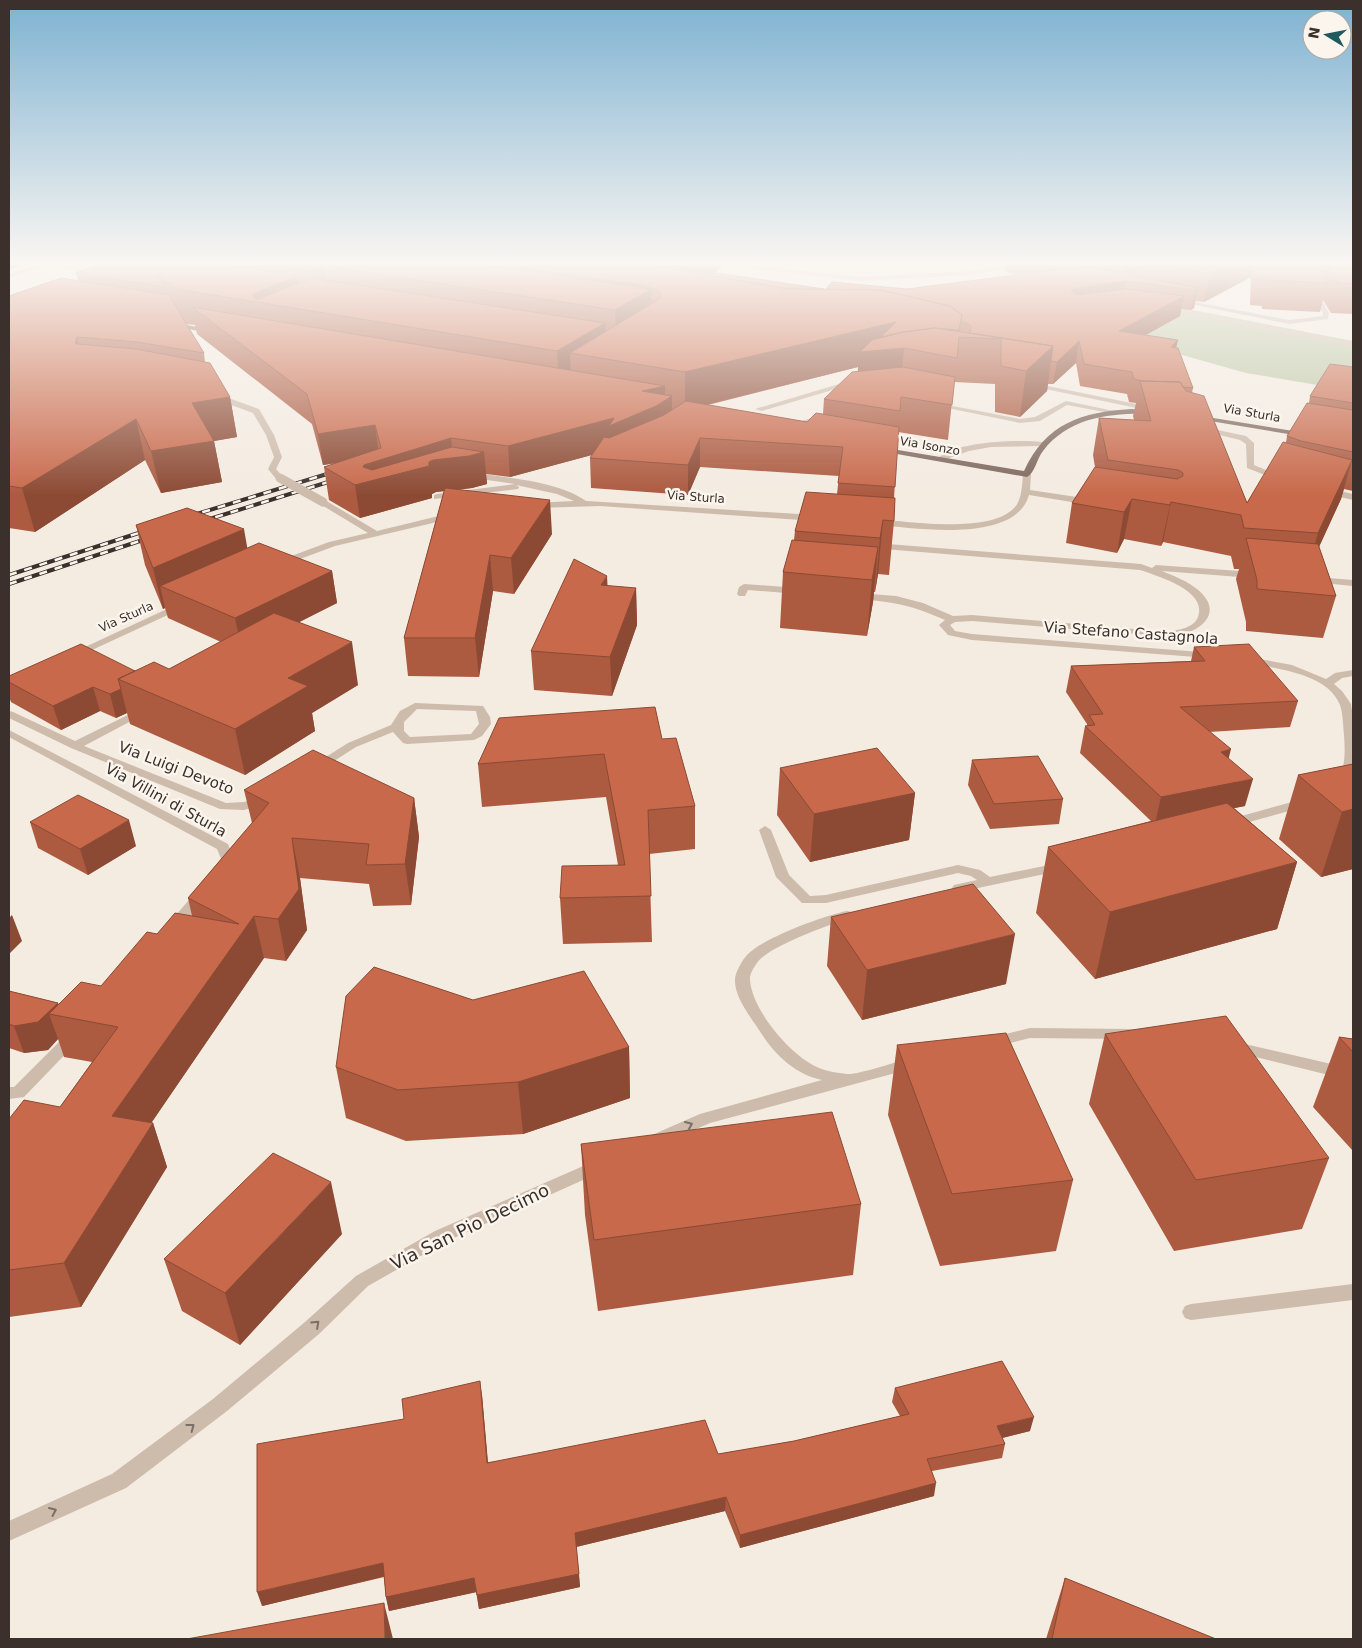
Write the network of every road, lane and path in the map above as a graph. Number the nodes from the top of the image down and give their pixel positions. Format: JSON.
{"nodes":[{"id":1,"x":1337,"y":342,"type":"edge"},
{"id":2,"x":1353,"y":345,"type":"edge"},
{"id":3,"x":858,"y":382,"type":"edge"},
{"id":4,"x":1021,"y":382,"type":"edge"},
{"id":5,"x":203,"y":393,"type":"edge"},
{"id":6,"x":927,"y":403,"type":"edge"},
{"id":7,"x":759,"y":409,"type":"dead end"},
{"id":8,"x":833,"y":411,"type":"edge"},
{"id":9,"x":1115,"y":412,"type":"junction"},
{"id":10,"x":1163,"y":412,"type":"joint"},
{"id":11,"x":1191,"y":416,"type":"edge"},
{"id":12,"x":1191,"y":426,"type":"edge"},
{"id":13,"x":776,"y":430,"type":"joint"},
{"id":14,"x":795,"y":434,"type":"edge"},
{"id":15,"x":1315,"y":437,"type":"edge"},
{"id":16,"x":1043,"y":444,"type":"junction"},
{"id":17,"x":872,"y":447,"type":"edge"},
{"id":18,"x":941,"y":459,"type":"junction"},
{"id":19,"x":462,"y":474,"type":"edge"},
{"id":20,"x":1027,"y":474,"type":"junction"},
{"id":21,"x":1292,"y":482,"type":"edge"},
{"id":22,"x":527,"y":486,"type":"junction"},
{"id":23,"x":1318,"y":489,"type":"edge"},
{"id":24,"x":1026,"y":492,"type":"junction"},
{"id":25,"x":437,"y":497,"type":"dead end"},
{"id":26,"x":1353,"y":497,"type":"edge"},
{"id":27,"x":582,"y":502,"type":"junction"},
{"id":28,"x":1100,"y":504,"type":"edge"},
{"id":29,"x":524,"y":506,"type":"edge"},
{"id":30,"x":462,"y":514,"type":"edge"},
{"id":31,"x":803,"y":517,"type":"junction"},
{"id":32,"x":823,"y":518,"type":"edge"},
{"id":33,"x":862,"y":521,"type":"edge"},
{"id":34,"x":799,"y":528,"type":"edge"},
{"id":35,"x":374,"y":533,"type":"junction"},
{"id":36,"x":867,"y":545,"type":"edge"},
{"id":37,"x":272,"y":567,"type":"edge"},
{"id":38,"x":1141,"y":567,"type":"junction"},
{"id":39,"x":1260,"y":576,"type":"edge"},
{"id":40,"x":1306,"y":579,"type":"edge"},
{"id":41,"x":1353,"y":583,"type":"edge"},
{"id":42,"x":810,"y":592,"type":"edge"},
{"id":43,"x":742,"y":594,"type":"dead end"},
{"id":44,"x":848,"y":595,"type":"edge"},
{"id":45,"x":190,"y":601,"type":"edge"},
{"id":46,"x":952,"y":619,"type":"junction"},
{"id":47,"x":63,"y":659,"type":"edge"},
{"id":48,"x":1353,"y":673,"type":"edge"},
{"id":49,"x":1326,"y":684,"type":"junction"},
{"id":50,"x":152,"y":706,"type":"edge"},
{"id":51,"x":9,"y":714,"type":"edge"},
{"id":52,"x":396,"y":727,"type":"junction"},
{"id":53,"x":9,"y":733,"type":"edge"},
{"id":54,"x":75,"y":746,"type":"junction"},
{"id":55,"x":303,"y":775,"type":"edge"},
{"id":56,"x":1338,"y":787,"type":"edge"},
{"id":57,"x":271,"y":796,"type":"edge"},
{"id":58,"x":1318,"y":799,"type":"edge"},
{"id":59,"x":1220,"y":826,"type":"edge"},
{"id":60,"x":765,"y":830,"type":"dead end"},
{"id":61,"x":1068,"y":864,"type":"edge"},
{"id":62,"x":988,"y":882,"type":"junction"},
{"id":63,"x":951,"y":890,"type":"edge"},
{"id":64,"x":860,"y":912,"type":"edge"},
{"id":65,"x":168,"y":933,"type":"edge"},
{"id":66,"x":82,"y":1027,"type":"edge"},
{"id":67,"x":1146,"y":1035,"type":"edge"},
{"id":68,"x":1222,"y":1044,"type":"edge"},
{"id":69,"x":982,"y":1045,"type":"edge"},
{"id":70,"x":924,"y":1060,"type":"edge"},
{"id":71,"x":1353,"y":1074,"type":"edge"},
{"id":72,"x":848,"y":1080,"type":"junction"},
{"id":73,"x":9,"y":1093,"type":"edge"},
{"id":74,"x":642,"y":1146,"type":"edge"},
{"id":75,"x":615,"y":1158,"type":"edge"},
{"id":76,"x":1353,"y":1292,"type":"edge"},
{"id":77,"x":1192,"y":1312,"type":"dead end"},
{"id":78,"x":9,"y":1531,"type":"edge"}],
"edges":[{"from":1,"to":2,"type":"street"},
{"from":3,"to":7,"type":"street"},
{"from":4,"to":10,"type":"street"},
{"from":5,"to":35,"type":"street","bridge":true},
{"from":6,"to":9,"type":"street"},
{"from":8,"to":13,"type":"street"},
{"from":9,"to":10,"type":"main road"},
{"from":9,"to":16,"type":"main road"},
{"from":11,"to":15,"type":"main road","name":"Via Sturla"},
{"from":12,"to":21,"type":"street"},
{"from":13,"to":14,"type":"main road"},
{"from":16,"to":18,"type":"street"},
{"from":16,"to":20,"type":"main road"},
{"from":17,"to":18,"type":"main road","name":"Via Isonzo"},
{"from":18,"to":20,"type":"main road","name":"Via Isonzo"},
{"from":19,"to":22,"type":"street"},
{"from":20,"to":24,"type":"street"},
{"from":22,"to":25,"type":"street"},
{"from":22,"to":27,"type":"street"},
{"from":23,"to":26,"type":"street"},
{"from":24,"to":28,"type":"street"},
{"from":24,"to":33,"type":"street"},
{"from":27,"to":29,"type":"street","name":"Via Sturla"},
{"from":27,"to":31,"type":"street","name":"Via Sturla"},
{"from":30,"to":35,"type":"street"},
{"from":31,"to":32,"type":"street","name":"Via Sturla"},
{"from":31,"to":34,"type":"street"},
{"from":35,"to":37,"type":"street"},
{"from":36,"to":38,"type":"street","name":"Via Stefano Castagnola"},
{"from":38,"to":39,"type":"street"},
{"from":38,"to":46,"type":"street","name":"Via Stefano Castagnola"},
{"from":40,"to":41,"type":"street"},
{"from":42,"to":43,"type":"street"},
{"from":44,"to":46,"type":"street","name":"Via Stefano Castagnola"},
{"from":45,"to":47,"type":"street","name":"Via Sturla"},
{"from":46,"to":49,"type":"street","name":"Via Stefano Castagnola"},
{"from":48,"to":49,"type":"street"},
{"from":49,"to":56,"type":"street","name":"Via Stefano Castagnola"},
{"from":50,"to":54,"type":"street","name":"Via Luigi Devoto"},
{"from":51,"to":54,"type":"street","name":"Via Luigi Devoto"},
{"from":52,"to":52,"type":"street"},
{"from":52,"to":55,"type":"street"},
{"from":53,"to":65,"type":"street","name":"Via Villini di Sturla"},
{"from":54,"to":57,"type":"street","name":"Via Luigi Devoto"},
{"from":58,"to":59,"type":"street"},
{"from":60,"to":62,"type":"street"},
{"from":61,"to":62,"type":"street"},
{"from":62,"to":63,"type":"street"},
{"from":64,"to":72,"type":"street"},
{"from":66,"to":73,"type":"street"},
{"from":67,"to":69,"type":"street"},
{"from":68,"to":71,"type":"street"},
{"from":70,"to":72,"type":"street"},
{"from":74,"to":72,"type":"street","one_way":true},
{"from":78,"to":75,"type":"street","name":"Via San Pio Decimo","one_way":true},
{"from":76,"to":77,"type":"street"}]}
